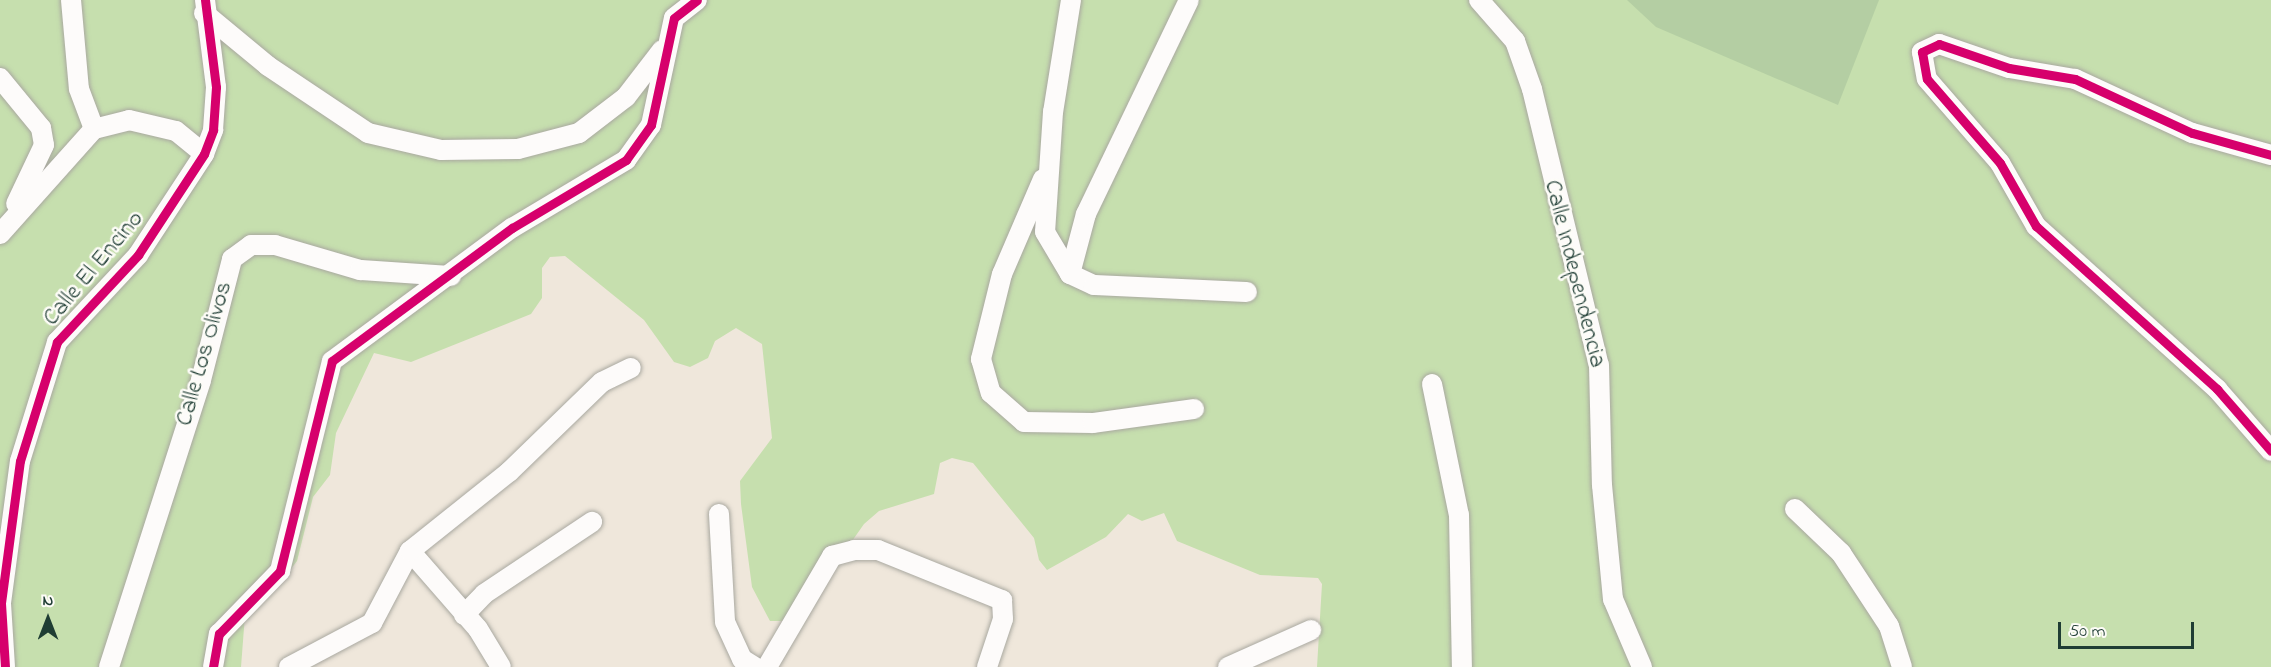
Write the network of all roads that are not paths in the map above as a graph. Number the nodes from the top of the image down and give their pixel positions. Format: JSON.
{"nodes":[{"id":1,"x":71,"y":0,"type":"edge"},
{"id":2,"x":697,"y":0,"type":"edge"},
{"id":3,"x":1071,"y":0,"type":"edge"},
{"id":4,"x":1190,"y":0,"type":"edge"},
{"id":5,"x":1479,"y":0,"type":"edge"},
{"id":6,"x":205,"y":6,"type":"edge"},
{"id":7,"x":665,"y":46,"type":"junction"},
{"id":8,"x":0,"y":78,"type":"edge"},
{"id":9,"x":94,"y":129,"type":"junction"},
{"id":10,"x":204,"y":154,"type":"junction"},
{"id":11,"x":2271,"y":155,"type":"edge"},
{"id":12,"x":1049,"y":166,"type":"junction"},
{"id":13,"x":5,"y":227,"type":"edge"},
{"id":14,"x":1070,"y":274,"type":"junction"},
{"id":15,"x":452,"y":276,"type":"junction"},
{"id":16,"x":1247,"y":292,"type":"dead end"},
{"id":17,"x":631,"y":368,"type":"dead end"},
{"id":18,"x":1432,"y":384,"type":"dead end"},
{"id":19,"x":1194,"y":410,"type":"dead end"},
{"id":20,"x":2271,"y":451,"type":"edge"},
{"id":21,"x":1795,"y":509,"type":"dead end"},
{"id":22,"x":719,"y":514,"type":"dead end"},
{"id":23,"x":592,"y":522,"type":"dead end"},
{"id":24,"x":410,"y":551,"type":"junction"},
{"id":25,"x":465,"y":615,"type":"junction"},
{"id":26,"x":1311,"y":630,"type":"dead end"},
{"id":27,"x":5,"y":667,"type":"edge"},
{"id":28,"x":109,"y":667,"type":"edge"},
{"id":29,"x":213,"y":667,"type":"edge"},
{"id":30,"x":290,"y":667,"type":"edge"},
{"id":31,"x":501,"y":667,"type":"edge"},
{"id":32,"x":755,"y":667,"type":"edge"},
{"id":33,"x":767,"y":667,"type":"edge"},
{"id":34,"x":987,"y":667,"type":"edge"},
{"id":35,"x":1228,"y":667,"type":"edge"},
{"id":36,"x":1462,"y":667,"type":"edge"},
{"id":37,"x":1642,"y":667,"type":"edge"},
{"id":38,"x":1902,"y":667,"type":"edge"}],
"edges":[{"from":1,"to":9,"type":"street"},
{"from":2,"to":7,"type":"street"},
{"from":3,"to":12,"type":"street"},
{"from":4,"to":14,"type":"street"},
{"from":5,"to":37,"type":"street","name":"Calle Independencia"},
{"from":6,"to":7,"type":"street"},
{"from":6,"to":10,"type":"street","name":"Calle El Encino"},
{"from":7,"to":15,"type":"street"},
{"from":8,"to":13,"type":"street"},
{"from":9,"to":10,"type":"street"},
{"from":9,"to":13,"type":"street"},
{"from":10,"to":27,"type":"street","name":"Calle El Encino"},
{"from":11,"to":20,"type":"street"},
{"from":12,"to":14,"type":"street"},
{"from":12,"to":19,"type":"street"},
{"from":14,"to":16,"type":"street"},
{"from":15,"to":28,"type":"street","name":"Calle Los Olivos"},
{"from":15,"to":29,"type":"street"},
{"from":17,"to":24,"type":"street"},
{"from":18,"to":36,"type":"street"},
{"from":21,"to":38,"type":"street"},
{"from":22,"to":32,"type":"street"},
{"from":23,"to":25,"type":"street"},
{"from":24,"to":25,"type":"street"},
{"from":24,"to":30,"type":"street"},
{"from":25,"to":31,"type":"street"},
{"from":26,"to":35,"type":"street"},
{"from":33,"to":34,"type":"street"}]}
